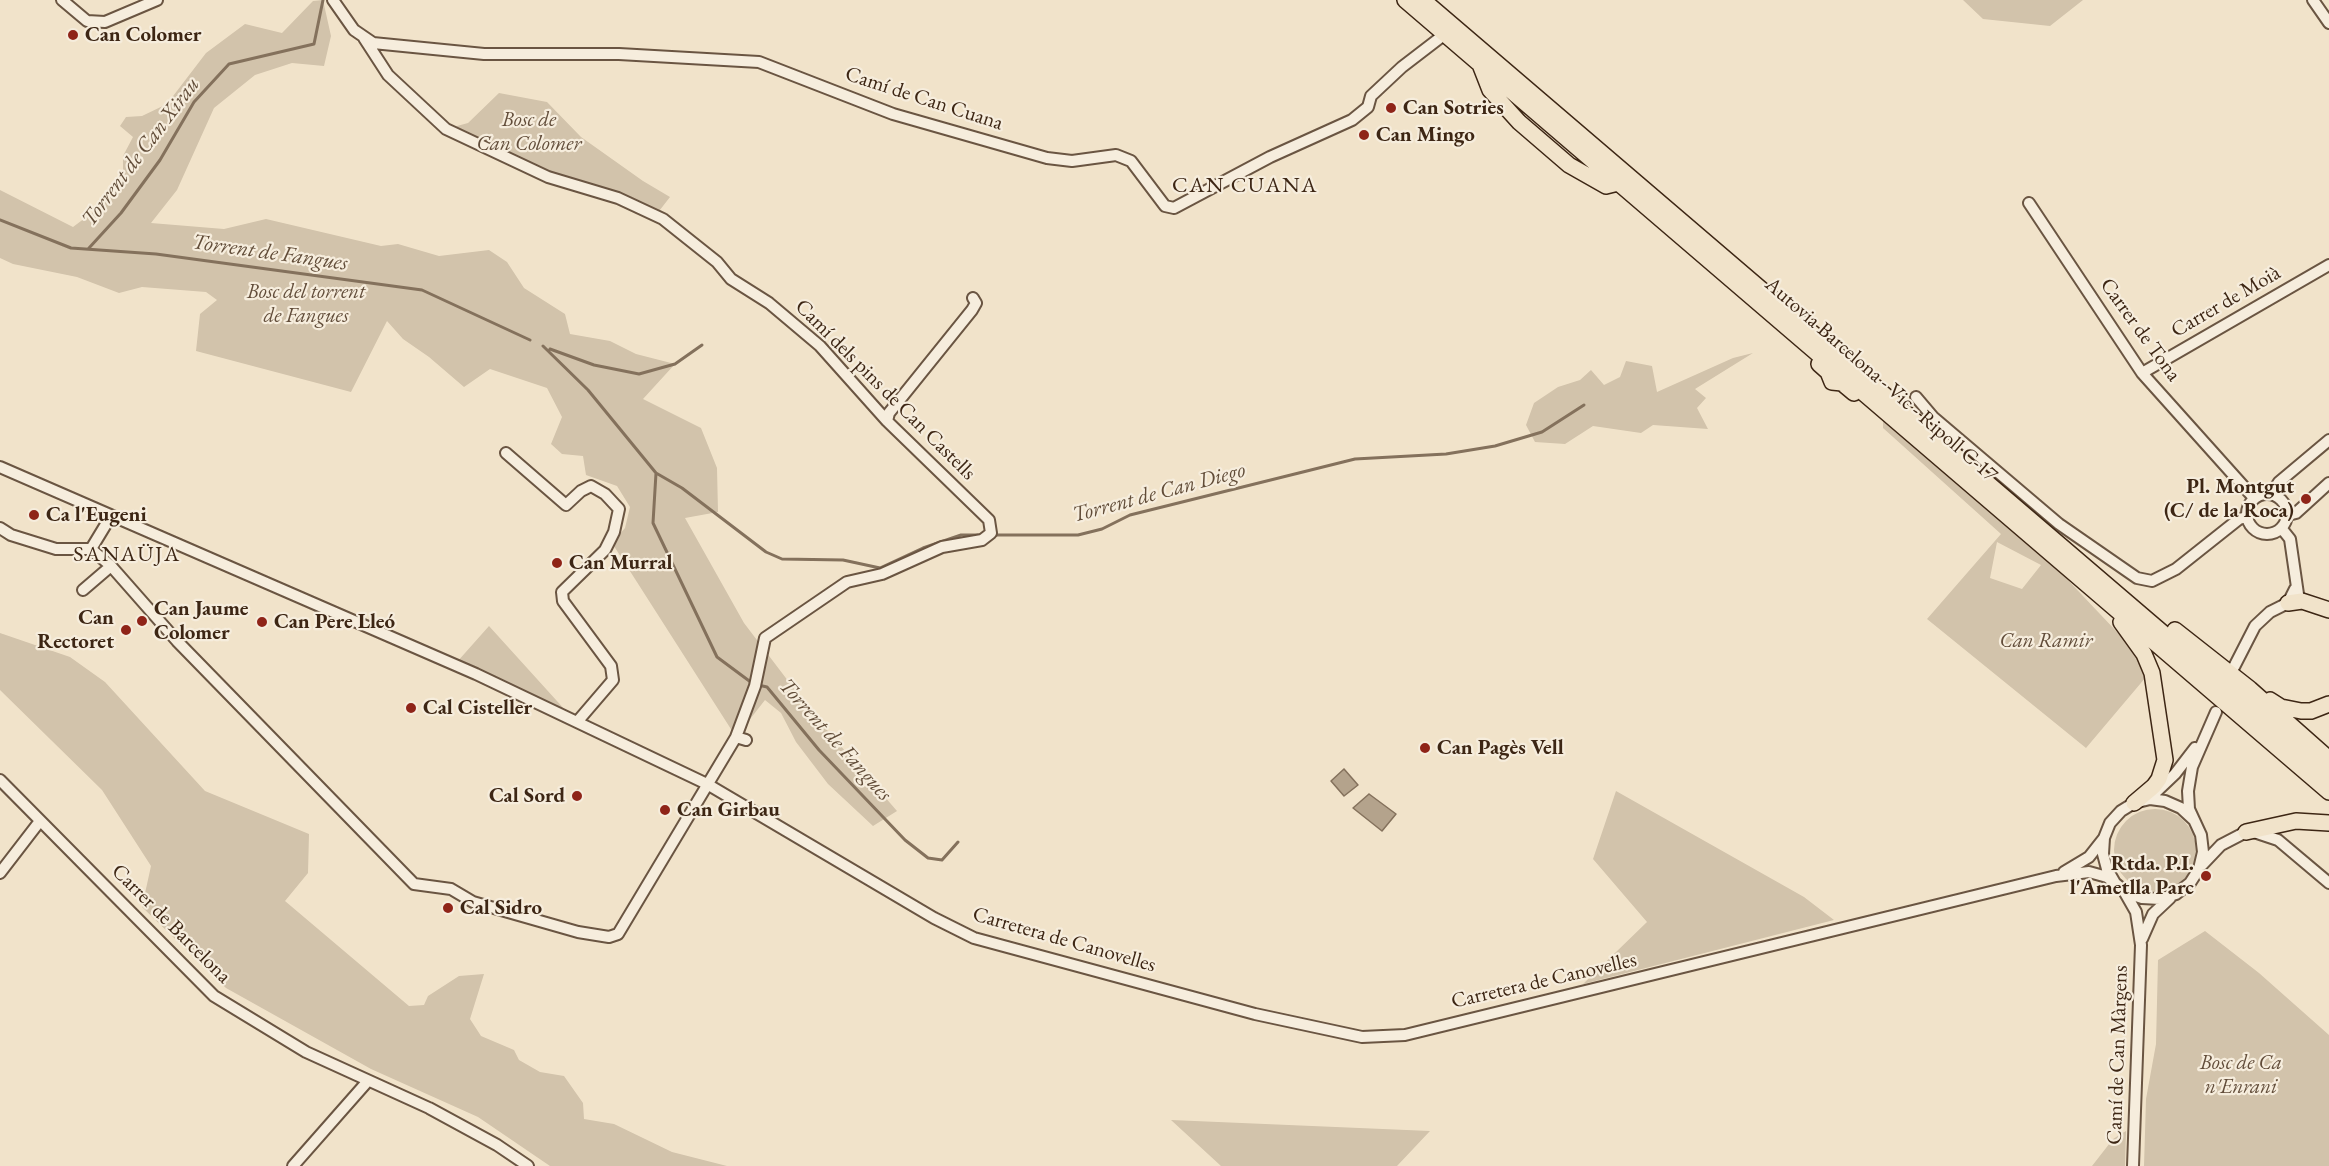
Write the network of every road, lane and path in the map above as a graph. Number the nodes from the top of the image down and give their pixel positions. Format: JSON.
{"nodes":[{"id":1,"x":62,"y":0,"type":"edge"},
{"id":2,"x":157,"y":0,"type":"edge"},
{"id":3,"x":333,"y":0,"type":"edge"},
{"id":4,"x":1405,"y":0,"type":"edge"},
{"id":5,"x":1423,"y":0,"type":"edge"},
{"id":6,"x":2313,"y":0,"type":"edge"},
{"id":7,"x":2329,"y":23,"type":"edge"},
{"id":8,"x":1445,"y":34,"type":"junction"},
{"id":9,"x":362,"y":35,"type":"junction"},
{"id":10,"x":2029,"y":203,"type":"dead end"},
{"id":11,"x":2329,"y":265,"type":"edge"},
{"id":12,"x":973,"y":298,"type":"dead end"},
{"id":13,"x":2142,"y":373,"type":"junction"},
{"id":14,"x":1916,"y":397,"type":"dead end"},
{"id":15,"x":887,"y":421,"type":"junction"},
{"id":16,"x":2329,"y":440,"type":"edge"},
{"id":17,"x":506,"y":453,"type":"dead end"},
{"id":18,"x":0,"y":467,"type":"edge"},
{"id":19,"x":2329,"y":483,"type":"edge"},
{"id":20,"x":2272,"y":494,"type":"junction"},
{"id":21,"x":2254,"y":498,"type":"junction"},
{"id":22,"x":2288,"y":515,"type":"junction"},
{"id":23,"x":111,"y":516,"type":"junction"},
{"id":24,"x":2247,"y":517,"type":"junction"},
{"id":25,"x":0,"y":528,"type":"edge"},
{"id":26,"x":2282,"y":529,"type":"junction"},
{"id":27,"x":91,"y":549,"type":"junction"},
{"id":28,"x":2069,"y":553,"type":"junction"},
{"id":29,"x":111,"y":566,"type":"junction"},
{"id":30,"x":2086,"y":584,"type":"junction"},
{"id":31,"x":83,"y":590,"type":"dead end"},
{"id":32,"x":2295,"y":597,"type":"junction"},
{"id":33,"x":2329,"y":610,"type":"edge"},
{"id":34,"x":2234,"y":667,"type":"dead end"},
{"id":35,"x":2250,"y":689,"type":"junction"},
{"id":36,"x":2329,"y":704,"type":"edge"},
{"id":37,"x":577,"y":722,"type":"junction"},
{"id":38,"x":2329,"y":759,"type":"edge"},
{"id":39,"x":2329,"y":775,"type":"edge"},
{"id":40,"x":0,"y":780,"type":"edge"},
{"id":41,"x":707,"y":784,"type":"junction"},
{"id":42,"x":2329,"y":792,"type":"edge"},
{"id":43,"x":2140,"y":802,"type":"junction"},
{"id":44,"x":2193,"y":820,"type":"junction"},
{"id":45,"x":40,"y":821,"type":"junction"},
{"id":46,"x":2329,"y":823,"type":"edge"},
{"id":47,"x":2246,"y":832,"type":"junction"},
{"id":48,"x":2104,"y":838,"type":"junction"},
{"id":49,"x":2199,"y":869,"type":"junction"},
{"id":50,"x":0,"y":873,"type":"edge"},
{"id":51,"x":2055,"y":876,"type":"junction"},
{"id":52,"x":2329,"y":883,"type":"edge"},
{"id":53,"x":2118,"y":885,"type":"junction"},
{"id":54,"x":2176,"y":894,"type":"junction"},
{"id":55,"x":2141,"y":945,"type":"junction"},
{"id":56,"x":367,"y":1082,"type":"junction"},
{"id":57,"x":293,"y":1166,"type":"edge"},
{"id":58,"x":528,"y":1166,"type":"edge"},
{"id":59,"x":2133,"y":1166,"type":"edge"}],
"edges":[{"from":1,"to":2,"type":"street"},
{"from":3,"to":9,"type":"street","name":"Camí de Can Cuana"},
{"from":4,"to":8,"type":"highway"},
{"from":5,"to":28,"type":"highway","name":"Autovia Barcelona - Vic - Ripoll C-17"},
{"from":6,"to":7,"type":"street"},
{"from":8,"to":9,"type":"street","name":"Camí de Can Cuana"},
{"from":8,"to":30,"type":"highway","name":"Autovia Barcelona - Vic - Ripoll C-17"},
{"from":9,"to":15,"type":"street","name":"Camí dels pins de Can Castells"},
{"from":10,"to":13,"type":"street","name":"Carrer de Tona"},
{"from":11,"to":13,"type":"street","name":"Carrer de Moià"},
{"from":12,"to":15,"type":"street"},
{"from":13,"to":21,"type":"street","name":"Carrer de Tona"},
{"from":14,"to":24,"type":"street"},
{"from":15,"to":41,"type":"street","name":"Camí dels pins de Can Castells"},
{"from":16,"to":20,"type":"street"},
{"from":17,"to":37,"type":"street"},
{"from":18,"to":23,"type":"street","name":"Carretera de Canovelles"},
{"from":19,"to":22,"type":"street"},
{"from":20,"to":21,"type":"street"},
{"from":20,"to":22,"type":"street"},
{"from":21,"to":24,"type":"street"},
{"from":22,"to":26,"type":"street"},
{"from":23,"to":27,"type":"street"},
{"from":23,"to":37,"type":"street","name":"Carretera de Canovelles"},
{"from":24,"to":26,"type":"street"},
{"from":25,"to":27,"type":"street"},
{"from":26,"to":32,"type":"street"},
{"from":27,"to":29,"type":"street"},
{"from":28,"to":35,"type":"highway"},
{"from":28,"to":39,"type":"highway","name":"Autovia Barcelona - Vic - Ripoll C-17"},
{"from":29,"to":31,"type":"street"},
{"from":29,"to":41,"type":"street","name":"Camí dels pins de Can Castells"},
{"from":30,"to":42,"type":"highway","name":"Autovia Barcelona - Vic - Ripoll C-17"},
{"from":30,"to":43,"type":"highway"},
{"from":32,"to":33,"type":"highway"},
{"from":32,"to":34,"type":"street"},
{"from":35,"to":36,"type":"highway"},
{"from":35,"to":38,"type":"highway"},
{"from":37,"to":41,"type":"street","name":"Carretera de Canovelles"},
{"from":40,"to":45,"type":"street","name":"Carrer de Barcelona"},
{"from":41,"to":51,"type":"street","name":"Carretera de Canovelles"},
{"from":43,"to":44,"type":"street"},
{"from":43,"to":44,"type":"street"},
{"from":43,"to":48,"type":"street"},
{"from":44,"to":49,"type":"street"},
{"from":45,"to":50,"type":"street"},
{"from":45,"to":56,"type":"street","name":"Carrer de Barcelona"},
{"from":46,"to":47,"type":"highway"},
{"from":47,"to":49,"type":"street"},
{"from":47,"to":52,"type":"street"},
{"from":48,"to":51,"type":"street","name":"Carretera de Canovelles"},
{"from":48,"to":53,"type":"street"},
{"from":49,"to":54,"type":"street"},
{"from":51,"to":53,"type":"street","name":"Carretera de Canovelles"},
{"from":53,"to":54,"type":"street"},
{"from":53,"to":55,"type":"street","name":"Camí de Can Màrgens"},
{"from":54,"to":55,"type":"street","name":"Camí de Can Màrgens"},
{"from":55,"to":59,"type":"street","name":"Camí de Can Màrgens"},
{"from":56,"to":57,"type":"street"},
{"from":56,"to":58,"type":"street","name":"Carrer de Barcelona"}]}
